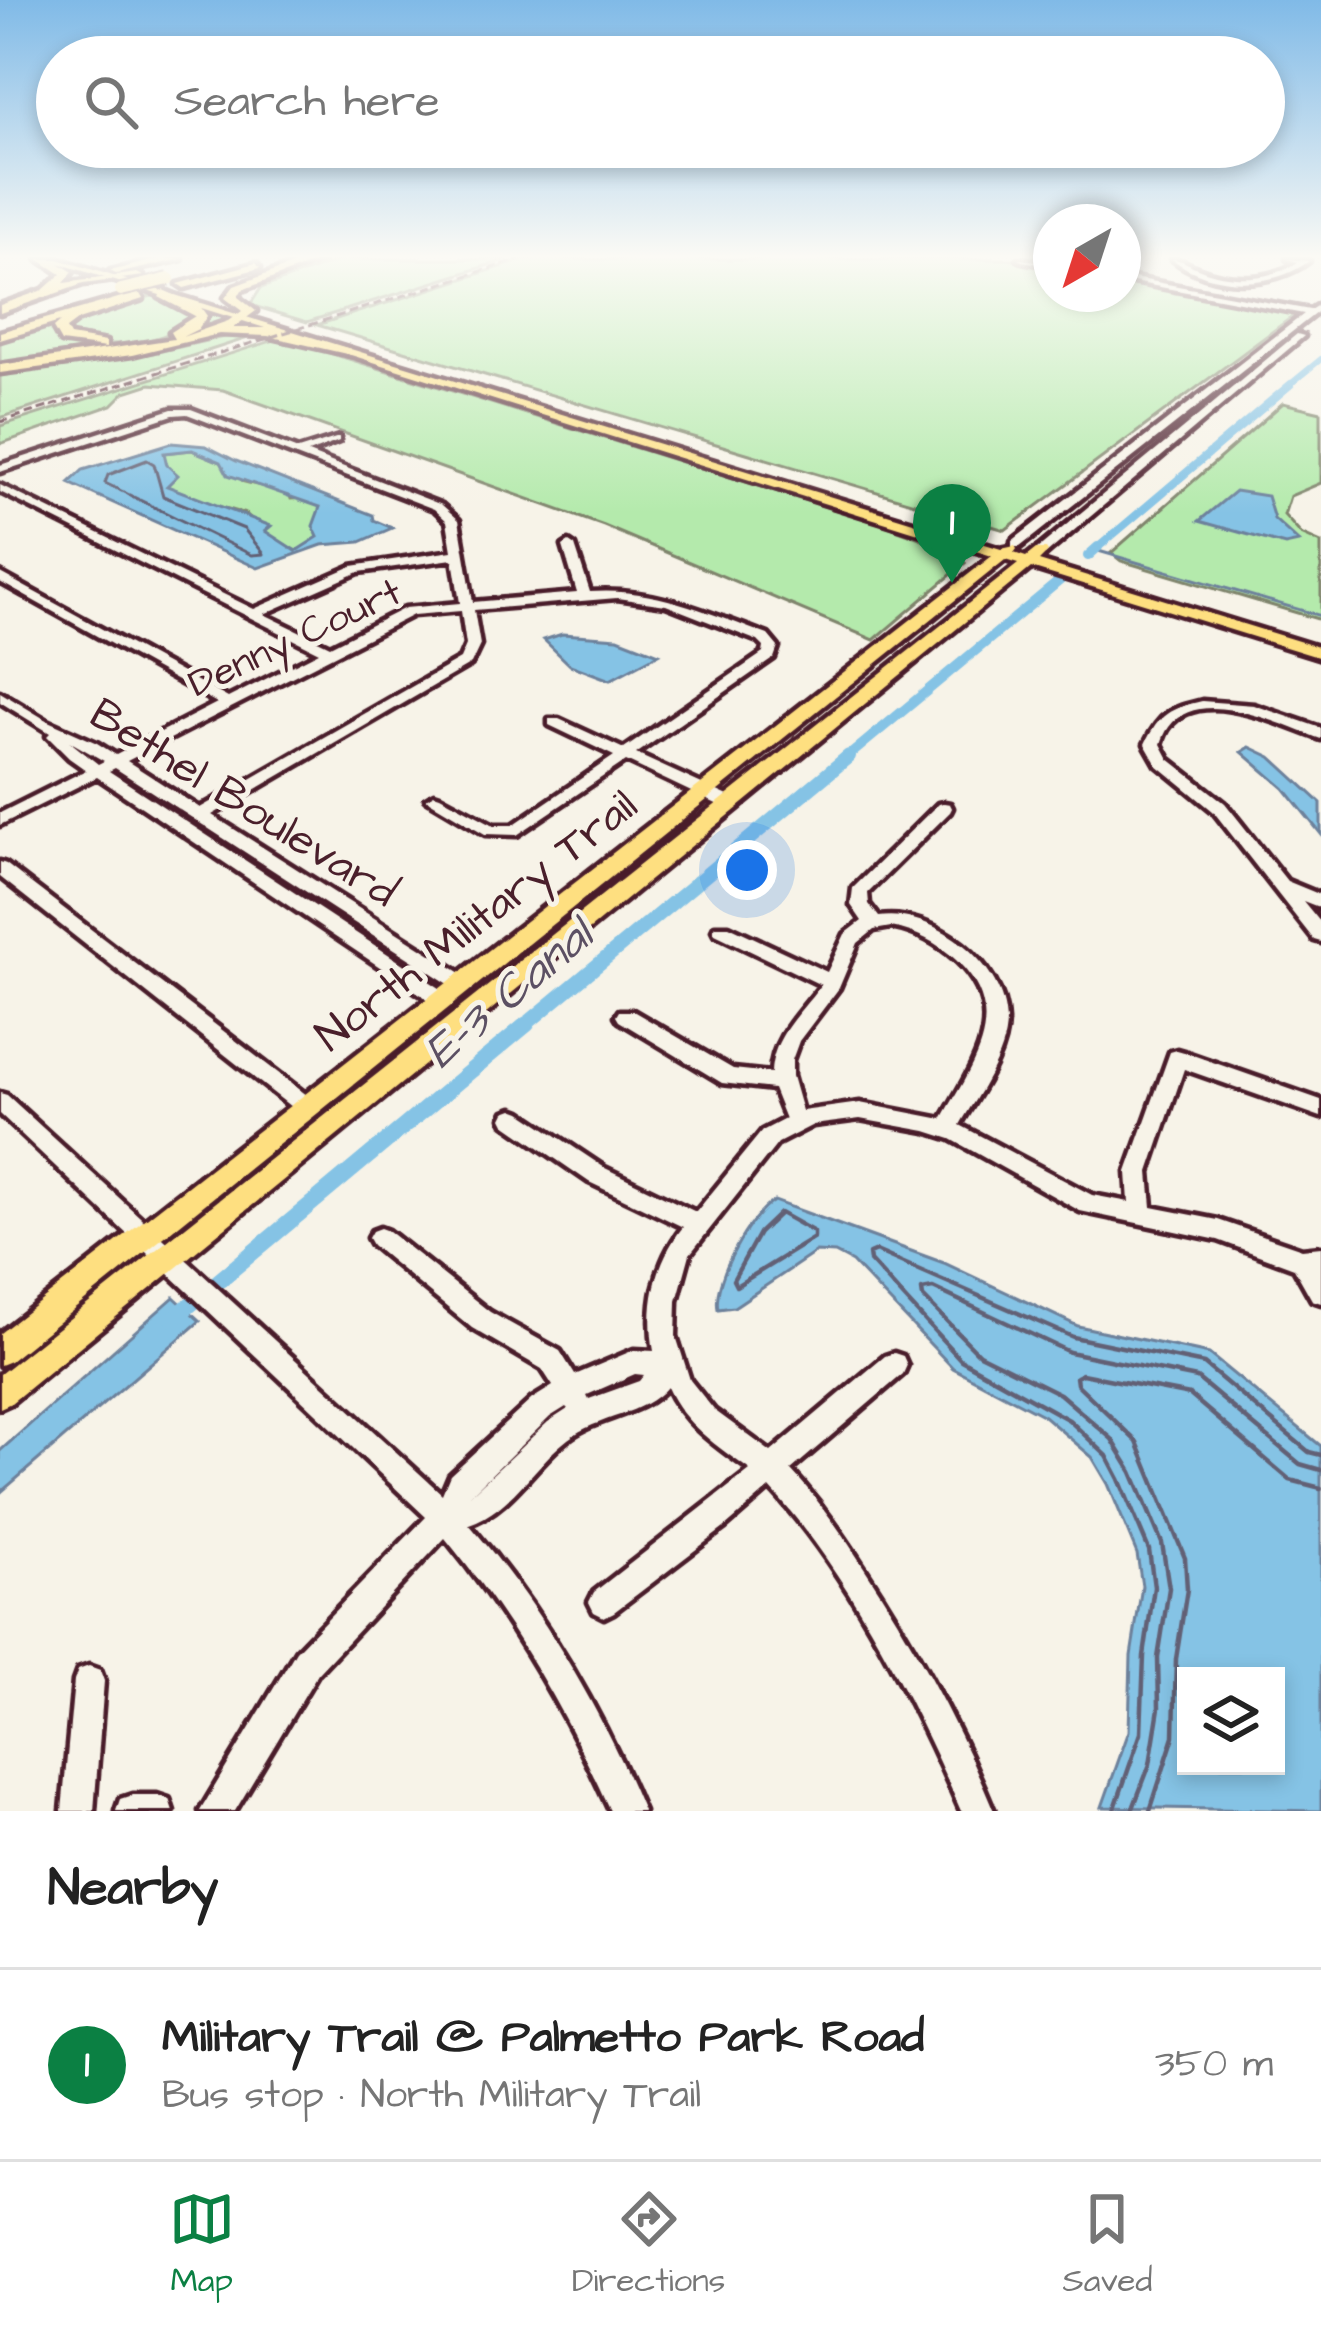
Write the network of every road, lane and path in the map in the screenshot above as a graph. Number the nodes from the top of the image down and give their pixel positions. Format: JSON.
{"nodes":[{"id":1,"x":83,"y":344,"type":"edge"},
{"id":2,"x":129,"y":344,"type":"edge"},
{"id":3,"x":164,"y":344,"type":"edge"},
{"id":4,"x":312,"y":344,"type":"edge"},
{"id":5,"x":323,"y":344,"type":"edge"},
{"id":6,"x":340,"y":344,"type":"edge"},
{"id":7,"x":1277,"y":344,"type":"edge"},
{"id":8,"x":1282,"y":344,"type":"edge"},
{"id":9,"x":346,"y":352,"type":"junction"},
{"id":10,"x":0,"y":369,"type":"edge"},
{"id":11,"x":582,"y":417,"type":"junction"},
{"id":12,"x":335,"y":439,"type":"dead end"},
{"id":13,"x":299,"y":453,"type":"junction"},
{"id":14,"x":0,"y":469,"type":"edge"},
{"id":15,"x":0,"y":488,"type":"edge"},
{"id":16,"x":569,"y":546,"type":"dead end"},
{"id":17,"x":1010,"y":549,"type":"junction"},
{"id":18,"x":459,"y":554,"type":"junction"},
{"id":19,"x":1035,"y":557,"type":"junction"},
{"id":20,"x":0,"y":577,"type":"edge"},
{"id":21,"x":584,"y":594,"type":"junction"},
{"id":22,"x":467,"y":604,"type":"junction"},
{"id":23,"x":254,"y":614,"type":"junction"},
{"id":24,"x":1321,"y":638,"type":"edge"},
{"id":25,"x":328,"y":651,"type":"junction"},
{"id":26,"x":1321,"y":653,"type":"edge"},
{"id":27,"x":0,"y":696,"type":"edge"},
{"id":28,"x":226,"y":703,"type":"junction"},
{"id":29,"x":554,"y":722,"type":"dead end"},
{"id":30,"x":43,"y":724,"type":"junction"},
{"id":31,"x":1321,"y":730,"type":"edge"},
{"id":32,"x":626,"y":756,"type":"junction"},
{"id":33,"x":115,"y":761,"type":"junction"},
{"id":34,"x":97,"y":770,"type":"junction"},
{"id":35,"x":706,"y":792,"type":"junction"},
{"id":36,"x":434,"y":799,"type":"dead end"},
{"id":37,"x":731,"y":804,"type":"junction"},
{"id":38,"x":944,"y":808,"type":"dead end"},
{"id":39,"x":200,"y":815,"type":"junction"},
{"id":40,"x":0,"y":820,"type":"edge"},
{"id":41,"x":0,"y":868,"type":"edge"},
{"id":42,"x":1274,"y":882,"type":"junction"},
{"id":43,"x":1321,"y":902,"type":"edge"},
{"id":44,"x":874,"y":923,"type":"junction"},
{"id":45,"x":722,"y":929,"type":"dead end"},
{"id":46,"x":1321,"y":936,"type":"edge"},
{"id":47,"x":832,"y":982,"type":"junction"},
{"id":48,"x":456,"y":1002,"type":"junction"},
{"id":49,"x":626,"y":1016,"type":"dead end"},
{"id":50,"x":781,"y":1082,"type":"junction"},
{"id":51,"x":0,"y":1101,"type":"edge"},
{"id":52,"x":308,"y":1108,"type":"junction"},
{"id":53,"x":1321,"y":1109,"type":"edge"},
{"id":54,"x":513,"y":1118,"type":"dead end"},
{"id":55,"x":796,"y":1121,"type":"junction"},
{"id":56,"x":947,"y":1129,"type":"junction"},
{"id":57,"x":1141,"y":1216,"type":"junction"},
{"id":58,"x":699,"y":1224,"type":"junction"},
{"id":59,"x":380,"y":1238,"type":"dead end"},
{"id":60,"x":164,"y":1257,"type":"junction"},
{"id":61,"x":1312,"y":1259,"type":"edge"},
{"id":62,"x":1321,"y":1292,"type":"edge"},
{"id":63,"x":0,"y":1351,"type":"edge"},
{"id":64,"x":670,"y":1364,"type":"junction"},
{"id":65,"x":894,"y":1365,"type":"dead end"},
{"id":66,"x":0,"y":1393,"type":"edge"},
{"id":67,"x":578,"y":1401,"type":"junction"},
{"id":68,"x":770,"y":1469,"type":"junction"},
{"id":69,"x":446,"y":1516,"type":"junction"},
{"id":70,"x":604,"y":1602,"type":"dead end"},
{"id":71,"x":89,"y":1681,"type":"dead end"},
{"id":72,"x":78,"y":1811,"type":"edge"},
{"id":73,"x":132,"y":1811,"type":"edge"},
{"id":74,"x":157,"y":1811,"type":"edge"},
{"id":75,"x":216,"y":1811,"type":"edge"},
{"id":76,"x":627,"y":1811,"type":"edge"},
{"id":77,"x":978,"y":1811,"type":"edge"}],
"edges":[{"from":1,"to":2,"type":"highway"},
{"from":3,"to":10,"type":"highway"},
{"from":4,"to":9,"type":"highway"},
{"from":5,"to":9,"type":"main road"},
{"from":6,"to":11,"type":"main road"},
{"from":7,"to":17,"type":"street"},
{"from":8,"to":19,"type":"street"},
{"from":9,"to":11,"type":"main road"},
{"from":11,"to":17,"type":"main road"},
{"from":12,"to":13,"type":"street"},
{"from":13,"to":14,"type":"street"},
{"from":13,"to":18,"type":"street"},
{"from":15,"to":23,"type":"street"},
{"from":16,"to":21,"type":"street"},
{"from":17,"to":19,"type":"main road"},
{"from":17,"to":35,"type":"main road","name":"North Military Trail"},
{"from":18,"to":22,"type":"street"},
{"from":18,"to":23,"type":"street"},
{"from":19,"to":24,"type":"main road"},
{"from":19,"to":26,"type":"main road"},
{"from":19,"to":37,"type":"main road","name":"North Military Trail"},
{"from":20,"to":28,"type":"street"},
{"from":21,"to":22,"type":"street","name":"Denny Court"},
{"from":21,"to":32,"type":"street","name":"Denny Court"},
{"from":22,"to":25,"type":"street","name":"Denny Court"},
{"from":22,"to":39,"type":"street"},
{"from":23,"to":25,"type":"street"},
{"from":25,"to":28,"type":"street","name":"Denny Court"},
{"from":27,"to":30,"type":"street","name":"Bethel Boulevard"},
{"from":28,"to":33,"type":"street","name":"Denny Court"},
{"from":29,"to":32,"type":"street"},
{"from":30,"to":33,"type":"street","name":"Bethel Boulevard"},
{"from":30,"to":34,"type":"street","name":"Bethel Boulevard"},
{"from":31,"to":42,"type":"street"},
{"from":32,"to":35,"type":"street"},
{"from":32,"to":36,"type":"street"},
{"from":33,"to":34,"type":"street","name":"Denny Court"},
{"from":33,"to":39,"type":"street","name":"Bethel Boulevard"},
{"from":34,"to":40,"type":"street","name":"Denny Court"},
{"from":34,"to":48,"type":"street","name":"Bethel Boulevard"},
{"from":35,"to":37,"type":"street"},
{"from":35,"to":48,"type":"main road","name":"North Military Trail"},
{"from":37,"to":48,"type":"main road","name":"North Military Trail"},
{"from":38,"to":44,"type":"street"},
{"from":39,"to":48,"type":"street","name":"Bethel Boulevard"},
{"from":41,"to":52,"type":"street"},
{"from":42,"to":43,"type":"street"},
{"from":42,"to":46,"type":"street"},
{"from":44,"to":47,"type":"street"},
{"from":44,"to":56,"type":"street"},
{"from":45,"to":47,"type":"street"},
{"from":47,"to":50,"type":"street"},
{"from":48,"to":52,"type":"main road","name":"North Military Trail"},
{"from":48,"to":60,"type":"main road","name":"North Military Trail"},
{"from":49,"to":50,"type":"street"},
{"from":50,"to":55,"type":"street"},
{"from":51,"to":60,"type":"street"},
{"from":52,"to":60,"type":"main road","name":"North Military Trail"},
{"from":53,"to":57,"type":"street"},
{"from":54,"to":58,"type":"street"},
{"from":55,"to":56,"type":"street"},
{"from":55,"to":58,"type":"street"},
{"from":56,"to":57,"type":"street"},
{"from":57,"to":61,"type":"street"},
{"from":58,"to":64,"type":"street"},
{"from":59,"to":67,"type":"street"},
{"from":60,"to":63,"type":"main road","name":"North Military Trail"},
{"from":60,"to":66,"type":"main road","name":"North Military Trail"},
{"from":60,"to":69,"type":"street"},
{"from":61,"to":62,"type":"street"},
{"from":64,"to":67,"type":"street"},
{"from":64,"to":68,"type":"street"},
{"from":65,"to":68,"type":"street"},
{"from":67,"to":69,"type":"street"},
{"from":68,"to":70,"type":"street"},
{"from":68,"to":77,"type":"street"},
{"from":69,"to":75,"type":"street"},
{"from":69,"to":76,"type":"street"},
{"from":71,"to":72,"type":"street"},
{"from":73,"to":74,"type":"street"}]}
